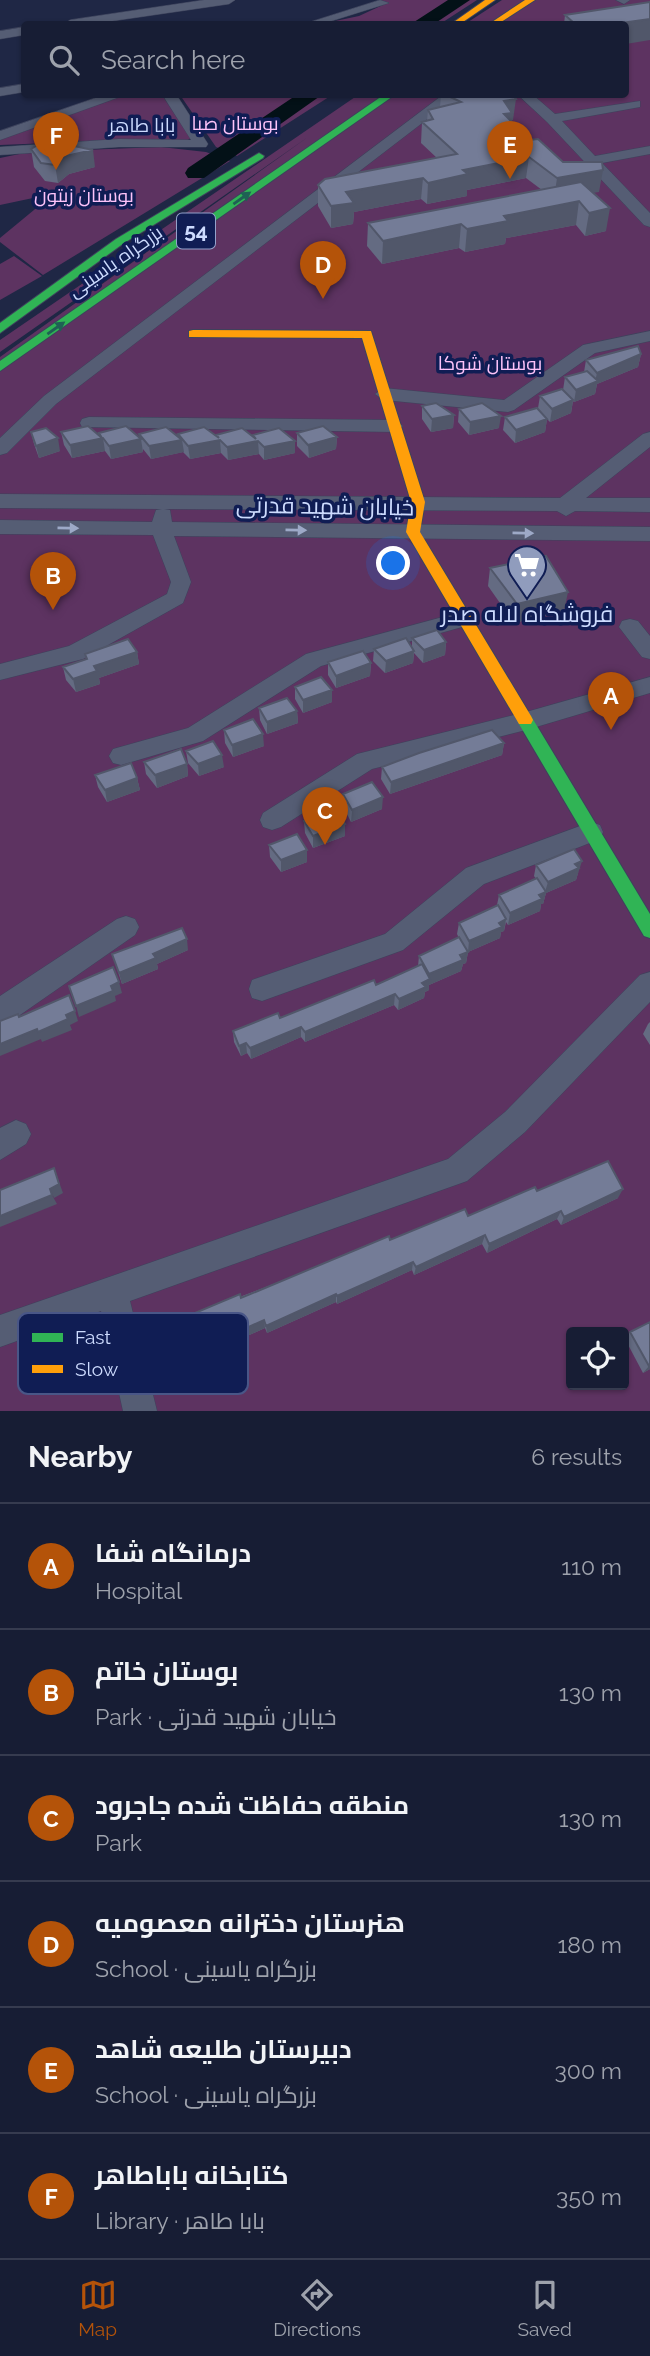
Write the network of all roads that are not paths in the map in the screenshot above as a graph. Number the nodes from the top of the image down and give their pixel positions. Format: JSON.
{"nodes":[{"id":1,"x":108,"y":0,"type":"edge"},
{"id":2,"x":229,"y":0,"type":"edge"},
{"id":3,"x":491,"y":0,"type":"edge"},
{"id":4,"x":531,"y":0,"type":"edge"},
{"id":5,"x":383,"y":3,"type":"dead end"},
{"id":6,"x":121,"y":21,"type":"edge"},
{"id":7,"x":320,"y":21,"type":"edge"},
{"id":8,"x":460,"y":21,"type":"edge"},
{"id":9,"x":498,"y":21,"type":"edge"},
{"id":10,"x":21,"y":32,"type":"edge"},
{"id":11,"x":0,"y":35,"type":"edge"},
{"id":12,"x":21,"y":88,"type":"edge"},
{"id":13,"x":0,"y":92,"type":"edge"},
{"id":14,"x":110,"y":98,"type":"edge"},
{"id":15,"x":172,"y":98,"type":"edge"},
{"id":16,"x":386,"y":98,"type":"edge"},
{"id":17,"x":448,"y":98,"type":"edge"},
{"id":18,"x":528,"y":98,"type":"edge"},
{"id":19,"x":635,"y":104,"type":"dead end"},
{"id":20,"x":552,"y":119,"type":"junction"},
{"id":21,"x":0,"y":135,"type":"edge"},
{"id":22,"x":270,"y":149,"type":"dead end"},
{"id":23,"x":650,"y":150,"type":"edge"},
{"id":24,"x":0,"y":151,"type":"edge"},
{"id":25,"x":592,"y":161,"type":"junction"},
{"id":26,"x":650,"y":201,"type":"edge"},
{"id":27,"x":633,"y":204,"type":"junction"},
{"id":28,"x":650,"y":222,"type":"edge"},
{"id":29,"x":120,"y":241,"type":"junction"},
{"id":30,"x":30,"y":287,"type":"dead end"},
{"id":31,"x":0,"y":329,"type":"edge"},
{"id":32,"x":193,"y":334,"type":"dead end"},
{"id":33,"x":650,"y":336,"type":"edge"},
{"id":34,"x":0,"y":367,"type":"edge"},
{"id":35,"x":384,"y":394,"type":"junction"},
{"id":36,"x":89,"y":423,"type":"edge"},
{"id":37,"x":394,"y":426,"type":"junction"},
{"id":38,"x":650,"y":438,"type":"edge"},
{"id":39,"x":0,"y":449,"type":"edge"},
{"id":40,"x":0,"y":501,"type":"edge"},
{"id":41,"x":164,"y":501,"type":"junction"},
{"id":42,"x":418,"y":502,"type":"junction"},
{"id":43,"x":565,"y":504,"type":"junction"},
{"id":44,"x":650,"y":505,"type":"edge"},
{"id":45,"x":0,"y":527,"type":"edge"},
{"id":46,"x":161,"y":529,"type":"junction"},
{"id":47,"x":413,"y":532,"type":"junction"},
{"id":48,"x":572,"y":534,"type":"junction"},
{"id":49,"x":650,"y":534,"type":"edge"},
{"id":50,"x":465,"y":619,"type":"junction"},
{"id":51,"x":630,"y":626,"type":"dead end"},
{"id":52,"x":650,"y":651,"type":"edge"},
{"id":53,"x":0,"y":672,"type":"edge"},
{"id":54,"x":650,"y":685,"type":"edge"},
{"id":55,"x":526,"y":721,"type":"junction"},
{"id":56,"x":121,"y":756,"type":"dead end"},
{"id":57,"x":272,"y":820,"type":"dead end"},
{"id":58,"x":591,"y":832,"type":"junction"},
{"id":59,"x":126,"y":927,"type":"dead end"},
{"id":60,"x":650,"y":930,"type":"edge"},
{"id":61,"x":650,"y":984,"type":"edge"},
{"id":62,"x":262,"y":989,"type":"dead end"},
{"id":63,"x":0,"y":1009,"type":"edge"},
{"id":64,"x":112,"y":1292,"type":"junction"},
{"id":65,"x":52,"y":1313,"type":"edge"},
{"id":66,"x":117,"y":1313,"type":"edge"},
{"id":67,"x":18,"y":1325,"type":"edge"},
{"id":68,"x":0,"y":1331,"type":"edge"}],
"edges":[{"from":1,"to":6,"type":"street"},
{"from":2,"to":6,"type":"street"},
{"from":3,"to":8,"type":"main road"},
{"from":4,"to":9,"type":"main road"},
{"from":5,"to":7,"type":"street"},
{"from":10,"to":11,"type":"street"},
{"from":12,"to":13,"type":"street"},
{"from":14,"to":21,"type":"street"},
{"from":15,"to":24,"type":"street","name":"بابا طاهر"},
{"from":34,"to":16,"type":"main road","name":"بزرگراه یاسینی","number":"54","one_way":true},
{"from":17,"to":39,"type":"street"},
{"from":18,"to":20,"type":"street"},
{"from":19,"to":20,"type":"street"},
{"from":20,"to":25,"type":"street"},
{"from":22,"to":29,"type":"main road","name":"بزرگراه یاسینی","number":"54"},
{"from":23,"to":25,"type":"street"},
{"from":25,"to":27,"type":"street"},
{"from":26,"to":27,"type":"street"},
{"from":27,"to":28,"type":"street"},
{"from":29,"to":30,"type":"main road"},
{"from":29,"to":31,"type":"main road","name":"بزرگراه یاسینی","number":"54"},
{"from":32,"to":35,"type":"main road"},
{"from":33,"to":35,"type":"street"},
{"from":35,"to":37,"type":"main road"},
{"from":36,"to":37,"type":"street"},
{"from":37,"to":42,"type":"main road"},
{"from":38,"to":43,"type":"street"},
{"from":40,"to":41,"type":"street","name":"خیابان شهید قدرتی"},
{"from":41,"to":42,"type":"street","name":"خیابان شهید قدرتی"},
{"from":41,"to":46,"type":"street"},
{"from":42,"to":43,"type":"street","name":"خیابان شهید قدرتی"},
{"from":42,"to":47,"type":"main road"},
{"from":43,"to":44,"type":"street","name":"خیابان شهید قدرتی"},
{"from":43,"to":48,"type":"street"},
{"from":45,"to":46,"type":"street","name":"خیابان شهید قدرتی","one_way":true},
{"from":46,"to":47,"type":"street","name":"خیابان شهید قدرتی","one_way":true},
{"from":46,"to":53,"type":"street"},
{"from":47,"to":48,"type":"street","name":"خیابان شهید قدرتی","one_way":true},
{"from":47,"to":50,"type":"main road"},
{"from":48,"to":49,"type":"street","name":"خیابان شهید قدرتی"},
{"from":50,"to":55,"type":"main road"},
{"from":50,"to":56,"type":"street"},
{"from":51,"to":52,"type":"street"},
{"from":54,"to":55,"type":"street"},
{"from":55,"to":57,"type":"street"},
{"from":55,"to":58,"type":"main road"},
{"from":58,"to":60,"type":"main road"},
{"from":58,"to":62,"type":"street"},
{"from":59,"to":63,"type":"street"},
{"from":61,"to":64,"type":"street"},
{"from":64,"to":65,"type":"street"},
{"from":64,"to":66,"type":"street"},
{"from":67,"to":68,"type":"street"}]}
